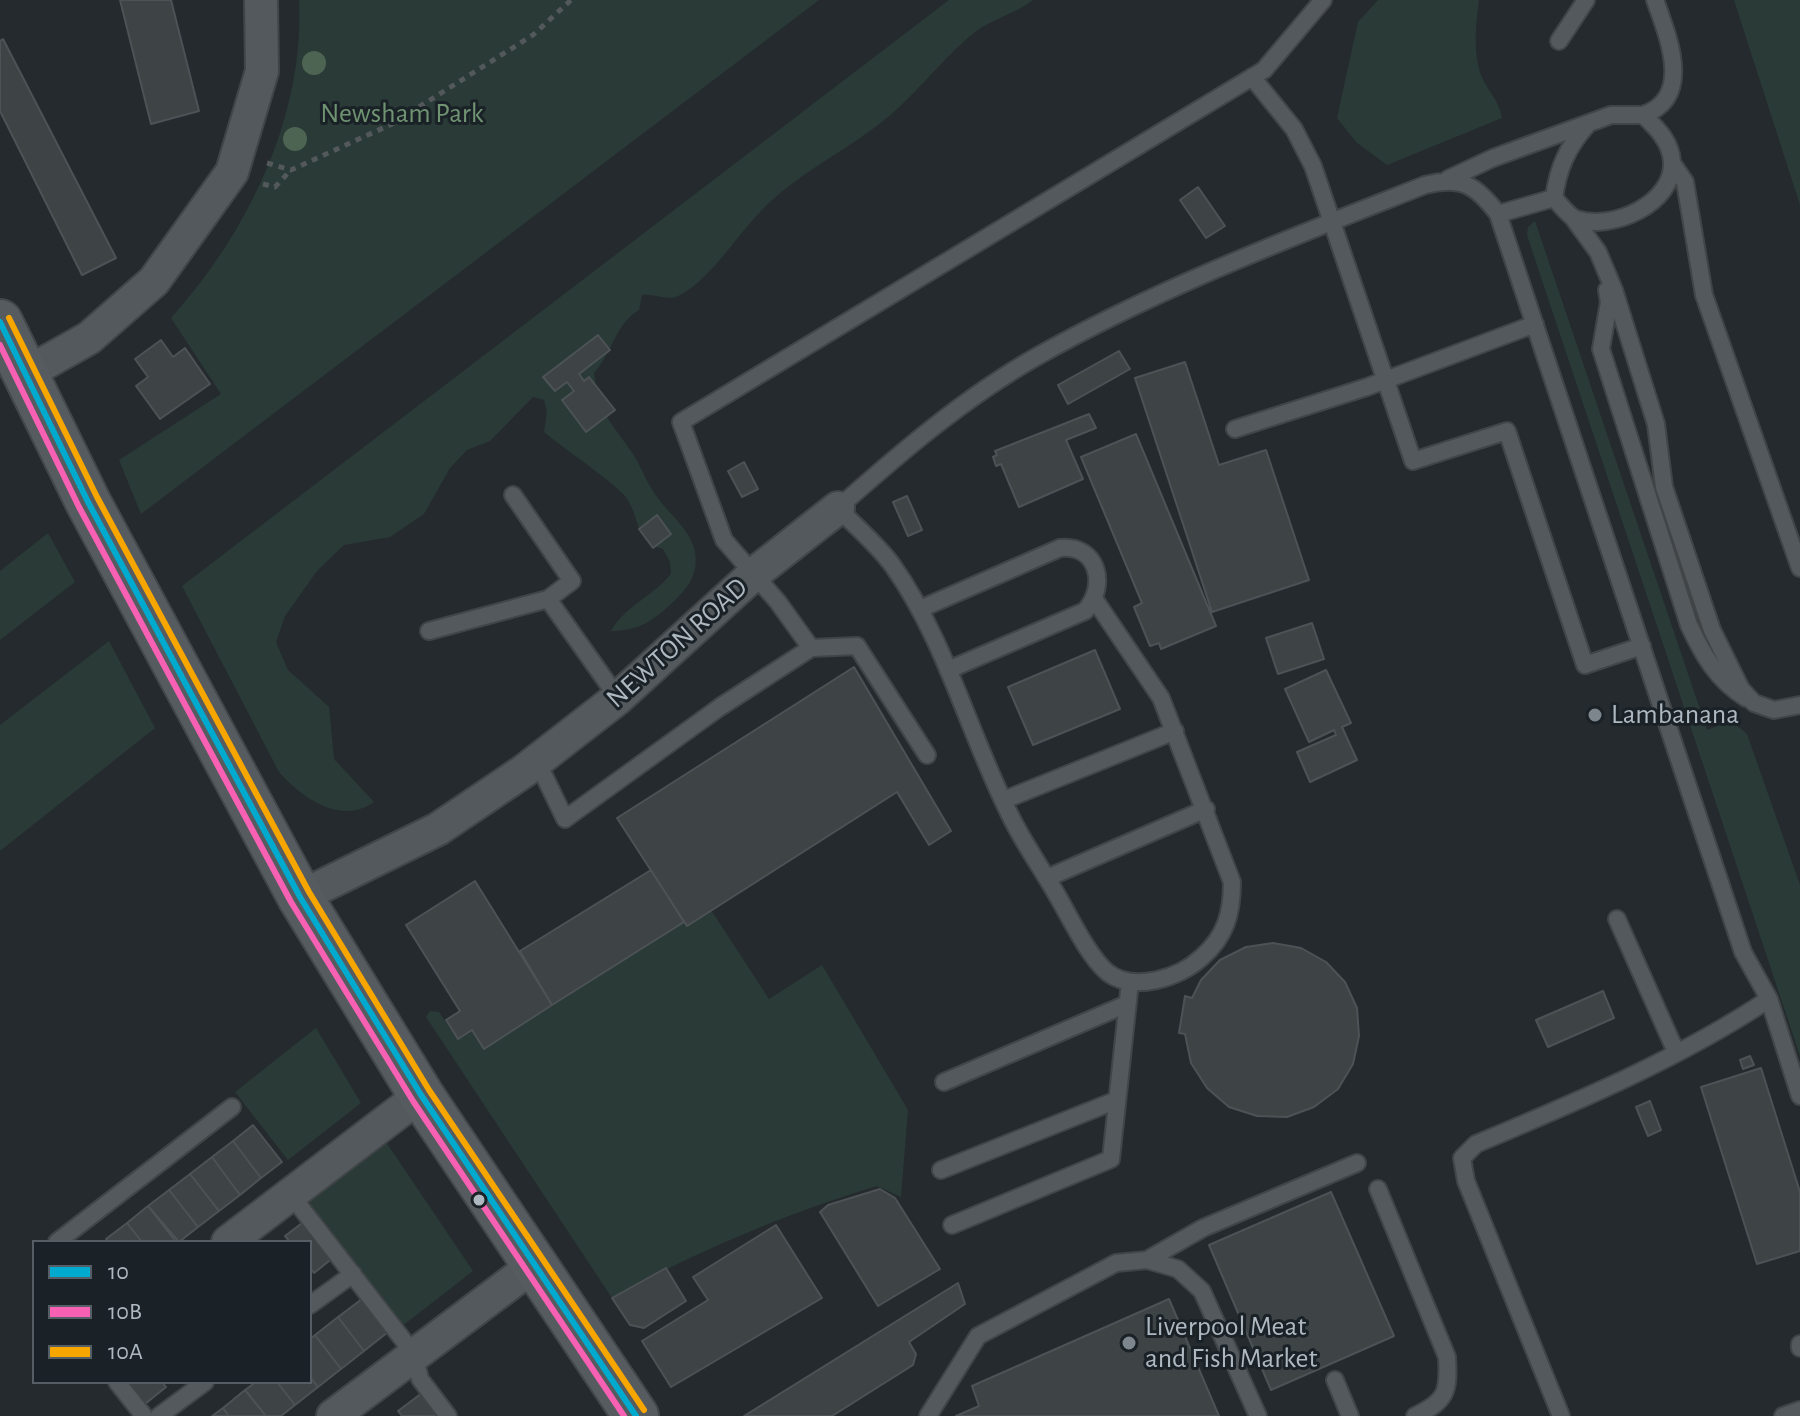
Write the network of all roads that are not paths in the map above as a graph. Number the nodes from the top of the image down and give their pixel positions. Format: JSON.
{"nodes":[{"id":1,"x":261,"y":0,"type":"edge"},
{"id":2,"x":1323,"y":0,"type":"edge"},
{"id":3,"x":1586,"y":0,"type":"edge"},
{"id":4,"x":1655,"y":0,"type":"edge"},
{"id":5,"x":1559,"y":41,"type":"dead end"},
{"id":6,"x":1252,"y":77,"type":"junction"},
{"id":7,"x":1643,"y":115,"type":"junction"},
{"id":8,"x":1588,"y":123,"type":"junction"},
{"id":9,"x":1672,"y":163,"type":"junction"},
{"id":10,"x":1448,"y":179,"type":"junction"},
{"id":11,"x":1554,"y":198,"type":"junction"},
{"id":12,"x":1498,"y":214,"type":"junction"},
{"id":13,"x":1574,"y":219,"type":"junction"},
{"id":14,"x":1330,"y":223,"type":"junction"},
{"id":15,"x":1598,"y":252,"type":"junction"},
{"id":16,"x":0,"y":322,"type":"edge"},
{"id":17,"x":1535,"y":324,"type":"junction"},
{"id":18,"x":27,"y":373,"type":"junction"},
{"id":19,"x":1385,"y":379,"type":"junction"},
{"id":20,"x":1235,"y":429,"type":"dead end"},
{"id":21,"x":513,"y":495,"type":"dead end"},
{"id":22,"x":838,"y":508,"type":"junction"},
{"id":23,"x":1800,"y":568,"type":"edge"},
{"id":24,"x":754,"y":574,"type":"junction"},
{"id":25,"x":548,"y":599,"type":"junction"},
{"id":26,"x":1095,"y":600,"type":"junction"},
{"id":27,"x":920,"y":609,"type":"junction"},
{"id":28,"x":429,"y":631,"type":"dead end"},
{"id":29,"x":1642,"y":646,"type":"junction"},
{"id":30,"x":811,"y":648,"type":"junction"},
{"id":31,"x":948,"y":670,"type":"junction"},
{"id":32,"x":618,"y":698,"type":"junction"},
{"id":33,"x":1754,"y":703,"type":"junction"},
{"id":34,"x":1800,"y":705,"type":"edge"},
{"id":35,"x":1175,"y":731,"type":"junction"},
{"id":36,"x":927,"y":755,"type":"dead end"},
{"id":37,"x":537,"y":761,"type":"junction"},
{"id":38,"x":1004,"y":800,"type":"junction"},
{"id":39,"x":1206,"y":809,"type":"junction"},
{"id":40,"x":1047,"y":878,"type":"junction"},
{"id":41,"x":300,"y":897,"type":"junction"},
{"id":42,"x":1617,"y":919,"type":"dead end"},
{"id":43,"x":1130,"y":982,"type":"junction"},
{"id":44,"x":1769,"y":999,"type":"junction"},
{"id":45,"x":1127,"y":1004,"type":"junction"},
{"id":46,"x":1676,"y":1052,"type":"junction"},
{"id":47,"x":944,"y":1082,"type":"dead end"},
{"id":48,"x":421,"y":1095,"type":"junction"},
{"id":49,"x":1800,"y":1096,"type":"edge"},
{"id":50,"x":1117,"y":1100,"type":"junction"},
{"id":51,"x":232,"y":1107,"type":"dead end"},
{"id":52,"x":1357,"y":1163,"type":"dead end"},
{"id":53,"x":941,"y":1170,"type":"dead end"},
{"id":54,"x":1378,"y":1189,"type":"dead end"},
{"id":55,"x":291,"y":1195,"type":"junction"},
{"id":56,"x":952,"y":1225,"type":"dead end"},
{"id":57,"x":60,"y":1240,"type":"edge"},
{"id":58,"x":231,"y":1240,"type":"edge"},
{"id":59,"x":1147,"y":1260,"type":"junction"},
{"id":60,"x":533,"y":1266,"type":"junction"},
{"id":61,"x":353,"y":1274,"type":"junction"},
{"id":62,"x":312,"y":1304,"type":"edge"},
{"id":63,"x":414,"y":1354,"type":"junction"},
{"id":64,"x":1335,"y":1380,"type":"dead end"},
{"id":65,"x":119,"y":1384,"type":"edge"},
{"id":66,"x":202,"y":1384,"type":"edge"},
{"id":67,"x":1800,"y":1410,"type":"edge"},
{"id":68,"x":144,"y":1416,"type":"edge"},
{"id":69,"x":159,"y":1416,"type":"edge"},
{"id":70,"x":333,"y":1416,"type":"edge"},
{"id":71,"x":448,"y":1416,"type":"edge"},
{"id":72,"x":636,"y":1416,"type":"edge"},
{"id":73,"x":928,"y":1416,"type":"edge"},
{"id":74,"x":1258,"y":1416,"type":"edge"},
{"id":75,"x":1350,"y":1416,"type":"edge"},
{"id":76,"x":1415,"y":1416,"type":"edge"},
{"id":77,"x":1561,"y":1416,"type":"edge"},
{"id":78,"x":1783,"y":1416,"type":"edge"}],
"edges":[{"from":1,"to":18,"type":"street"},
{"from":2,"to":6,"type":"lane"},
{"from":3,"to":5,"type":"lane"},
{"from":4,"to":7,"type":"lane"},
{"from":6,"to":14,"type":"lane"},
{"from":6,"to":24,"type":"lane"},
{"from":7,"to":8,"type":"lane"},
{"from":7,"to":9,"type":"lane"},
{"from":8,"to":10,"type":"lane","name":"NEWTON ROAD"},
{"from":8,"to":11,"type":"lane"},
{"from":9,"to":13,"type":"lane"},
{"from":9,"to":23,"type":"lane"},
{"from":10,"to":12,"type":"lane"},
{"from":10,"to":14,"type":"lane","name":"NEWTON ROAD"},
{"from":11,"to":12,"type":"lane"},
{"from":11,"to":13,"type":"lane"},
{"from":12,"to":17,"type":"lane"},
{"from":13,"to":15,"type":"lane"},
{"from":14,"to":19,"type":"lane"},
{"from":14,"to":22,"type":"lane","name":"NEWTON ROAD"},
{"from":15,"to":33,"type":"lane"},
{"from":15,"to":33,"type":"lane"},
{"from":16,"to":18,"type":"main road"},
{"from":17,"to":19,"type":"lane"},
{"from":17,"to":29,"type":"lane"},
{"from":18,"to":41,"type":"main road"},
{"from":19,"to":20,"type":"lane"},
{"from":19,"to":29,"type":"lane"},
{"from":21,"to":25,"type":"lane"},
{"from":22,"to":24,"type":"street","name":"NEWTON ROAD"},
{"from":22,"to":27,"type":"lane"},
{"from":24,"to":30,"type":"lane"},
{"from":24,"to":32,"type":"street","name":"NEWTON ROAD"},
{"from":25,"to":28,"type":"lane"},
{"from":25,"to":32,"type":"lane"},
{"from":26,"to":27,"type":"lane"},
{"from":26,"to":31,"type":"lane"},
{"from":26,"to":35,"type":"lane"},
{"from":27,"to":31,"type":"lane"},
{"from":29,"to":44,"type":"lane"},
{"from":30,"to":36,"type":"lane"},
{"from":30,"to":37,"type":"lane"},
{"from":31,"to":38,"type":"lane"},
{"from":32,"to":37,"type":"street","name":"NEWTON ROAD"},
{"from":33,"to":34,"type":"lane"},
{"from":35,"to":38,"type":"lane"},
{"from":35,"to":39,"type":"lane"},
{"from":37,"to":41,"type":"street","name":"NEWTON ROAD"},
{"from":38,"to":40,"type":"lane"},
{"from":39,"to":40,"type":"lane"},
{"from":39,"to":43,"type":"lane"},
{"from":40,"to":43,"type":"lane"},
{"from":41,"to":48,"type":"main road"},
{"from":42,"to":46,"type":"lane"},
{"from":43,"to":45,"type":"lane"},
{"from":44,"to":46,"type":"lane"},
{"from":44,"to":49,"type":"lane"},
{"from":45,"to":47,"type":"lane"},
{"from":45,"to":50,"type":"lane"},
{"from":46,"to":77,"type":"lane"},
{"from":48,"to":55,"type":"street"},
{"from":48,"to":60,"type":"main road"},
{"from":50,"to":53,"type":"lane"},
{"from":50,"to":56,"type":"lane"},
{"from":51,"to":57,"type":"lane"},
{"from":52,"to":59,"type":"lane"},
{"from":54,"to":76,"type":"lane"},
{"from":55,"to":58,"type":"street"},
{"from":55,"to":61,"type":"lane"},
{"from":59,"to":73,"type":"lane"},
{"from":59,"to":74,"type":"lane"},
{"from":60,"to":63,"type":"street"},
{"from":60,"to":72,"type":"main road"},
{"from":61,"to":62,"type":"lane"},
{"from":61,"to":63,"type":"lane"},
{"from":63,"to":70,"type":"street"},
{"from":63,"to":71,"type":"lane"},
{"from":64,"to":75,"type":"lane"},
{"from":65,"to":68,"type":"lane"},
{"from":66,"to":69,"type":"lane"},
{"from":67,"to":78,"type":"lane"}]}
